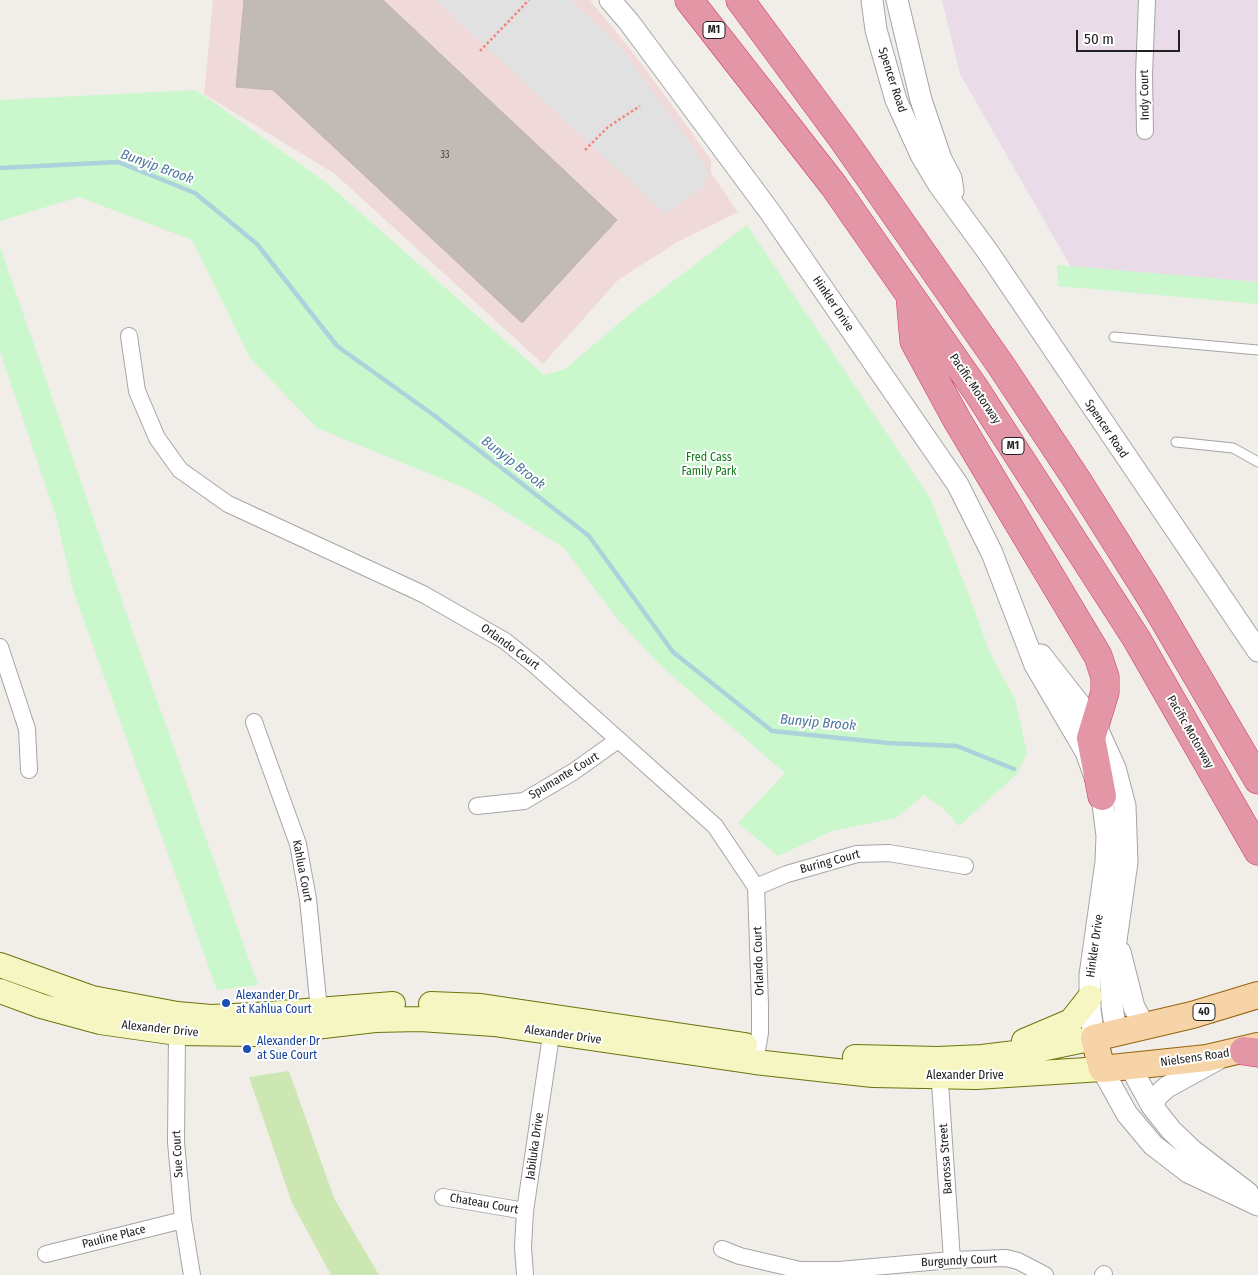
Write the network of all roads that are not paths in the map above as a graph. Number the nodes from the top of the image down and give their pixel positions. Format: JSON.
{"nodes":[{"id":1,"x":610,"y":0,"type":"edge"},
{"id":2,"x":690,"y":0,"type":"edge"},
{"id":3,"x":740,"y":0,"type":"edge"},
{"id":4,"x":872,"y":0,"type":"edge"},
{"id":5,"x":896,"y":0,"type":"edge"},
{"id":6,"x":1147,"y":0,"type":"edge"},
{"id":7,"x":1145,"y":131,"type":"dead end"},
{"id":8,"x":955,"y":206,"type":"junction"},
{"id":9,"x":910,"y":293,"type":"junction"},
{"id":10,"x":129,"y":336,"type":"dead end"},
{"id":11,"x":1114,"y":337,"type":"dead end"},
{"id":12,"x":1258,"y":350,"type":"edge"},
{"id":13,"x":1176,"y":442,"type":"dead end"},
{"id":14,"x":1258,"y":462,"type":"edge"},
{"id":15,"x":1022,"y":628,"type":"junction"},
{"id":16,"x":0,"y":647,"type":"edge"},
{"id":17,"x":1258,"y":652,"type":"edge"},
{"id":18,"x":254,"y":722,"type":"dead end"},
{"id":19,"x":1095,"y":724,"type":"junction"},
{"id":20,"x":618,"y":740,"type":"junction"},
{"id":21,"x":29,"y":770,"type":"dead end"},
{"id":22,"x":1258,"y":780,"type":"edge"},
{"id":23,"x":1102,"y":796,"type":"junction"},
{"id":24,"x":477,"y":806,"type":"dead end"},
{"id":25,"x":1258,"y":851,"type":"edge"},
{"id":26,"x":964,"y":866,"type":"dead end"},
{"id":27,"x":756,"y":887,"type":"junction"},
{"id":28,"x":1116,"y":932,"type":"junction"},
{"id":29,"x":0,"y":965,"type":"edge"},
{"id":30,"x":0,"y":991,"type":"edge"},
{"id":31,"x":1258,"y":996,"type":"edge"},
{"id":32,"x":1090,"y":998,"type":"junction"},
{"id":33,"x":320,"y":1018,"type":"junction"},
{"id":34,"x":1150,"y":1025,"type":"junction"},
{"id":35,"x":552,"y":1026,"type":"junction"},
{"id":36,"x":177,"y":1033,"type":"junction"},
{"id":37,"x":1105,"y":1036,"type":"junction"},
{"id":38,"x":1246,"y":1051,"type":"edge"},
{"id":39,"x":757,"y":1055,"type":"junction"},
{"id":40,"x":945,"y":1065,"type":"junction"},
{"id":41,"x":1130,"y":1066,"type":"junction"},
{"id":42,"x":1102,"y":1069,"type":"junction"},
{"id":43,"x":1152,"y":1106,"type":"junction"},
{"id":44,"x":443,"y":1196,"type":"dead end"},
{"id":45,"x":1258,"y":1203,"type":"edge"},
{"id":46,"x":525,"y":1211,"type":"junction"},
{"id":47,"x":182,"y":1220,"type":"junction"},
{"id":48,"x":722,"y":1249,"type":"dead end"},
{"id":49,"x":46,"y":1254,"type":"dead end"},
{"id":50,"x":952,"y":1260,"type":"junction"},
{"id":51,"x":884,"y":1271,"type":"edge"},
{"id":52,"x":192,"y":1275,"type":"edge"},
{"id":53,"x":525,"y":1275,"type":"edge"},
{"id":54,"x":1044,"y":1275,"type":"edge"}],
"edges":[{"from":1,"to":15,"type":"street","name":"Hinkler Drive"},
{"from":2,"to":9,"type":"highway","name":"Pacific Motorway","number":"M1"},
{"from":3,"to":22,"type":"highway"},
{"from":4,"to":8,"type":"street","name":"Spencer Road"},
{"from":5,"to":8,"type":"street","name":"Spencer Road"},
{"from":6,"to":7,"type":"street","name":"Indy Court"},
{"from":8,"to":17,"type":"street","name":"Spencer Road"},
{"from":9,"to":19,"type":"highway"},
{"from":9,"to":25,"type":"highway","name":"Pacific Motorway","number":"M1"},
{"from":10,"to":20,"type":"street","name":"Orlando Court"},
{"from":11,"to":12,"type":"lane"},
{"from":13,"to":14,"type":"lane"},
{"from":15,"to":19,"type":"street","name":"Hinkler Drive"},
{"from":15,"to":23,"type":"street","name":"Hinkler Drive"},
{"from":16,"to":21,"type":"street"},
{"from":18,"to":33,"type":"street","name":"Kahlua Court"},
{"from":19,"to":23,"type":"highway"},
{"from":19,"to":28,"type":"street","name":"Hinkler Drive"},
{"from":20,"to":24,"type":"street","name":"Spumante Court"},
{"from":20,"to":27,"type":"street","name":"Orlando Court"},
{"from":23,"to":32,"type":"street","name":"Hinkler Drive"},
{"from":26,"to":27,"type":"street","name":"Buring Court"},
{"from":27,"to":39,"type":"street","name":"Orlando Court"},
{"from":28,"to":34,"type":"street"},
{"from":28,"to":37,"type":"street","name":"Hinkler Drive"},
{"from":29,"to":33,"type":"main road","name":"Alexander Drive","number":"40"},
{"from":30,"to":36,"type":"main road","name":"Alexander Drive","number":"40"},
{"from":31,"to":34,"type":"main road","number":"40"},
{"from":32,"to":37,"type":"street","name":"Hinkler Drive"},
{"from":32,"to":40,"type":"main road"},
{"from":33,"to":35,"type":"main road","name":"Alexander Drive","number":"40"},
{"from":33,"to":36,"type":"main road","name":"Alexander Drive","number":"40"},
{"from":34,"to":37,"type":"main road","number":"40"},
{"from":35,"to":39,"type":"main road","name":"Alexander Drive","number":"40"},
{"from":35,"to":46,"type":"street","name":"Jabiluka Drive"},
{"from":36,"to":47,"type":"street","name":"Sue Court"},
{"from":37,"to":40,"type":"main road","name":"Alexander Drive","number":"40"},
{"from":37,"to":41,"type":"main road","name":"Hinkler Drive"},
{"from":37,"to":42,"type":"main road","name":"Hinkler Drive"},
{"from":38,"to":41,"type":"main road","name":"Nielsens Road","number":"40"},
{"from":38,"to":43,"type":"street"},
{"from":39,"to":40,"type":"main road","name":"Alexander Drive","number":"40"},
{"from":40,"to":42,"type":"main road","name":"Alexander Drive","number":"40"},
{"from":40,"to":50,"type":"street","name":"Barossa Street"},
{"from":41,"to":42,"type":"main road","name":"Alexander Drive","number":"40"},
{"from":41,"to":43,"type":"street","name":"Hinkler Drive"},
{"from":42,"to":45,"type":"street","name":"Hinkler Drive"},
{"from":43,"to":45,"type":"street","name":"Hinkler Drive"},
{"from":44,"to":46,"type":"street","name":"Chateau Court"},
{"from":46,"to":53,"type":"street","name":"Jabiluka Drive"},
{"from":47,"to":49,"type":"street","name":"Pauline Place"},
{"from":47,"to":52,"type":"street","name":"Sue Court"},
{"from":48,"to":51,"type":"street","name":"Burgundy Court"},
{"from":50,"to":51,"type":"street","name":"Burgundy Court"},
{"from":50,"to":54,"type":"street","name":"Burgundy Court"}]}
